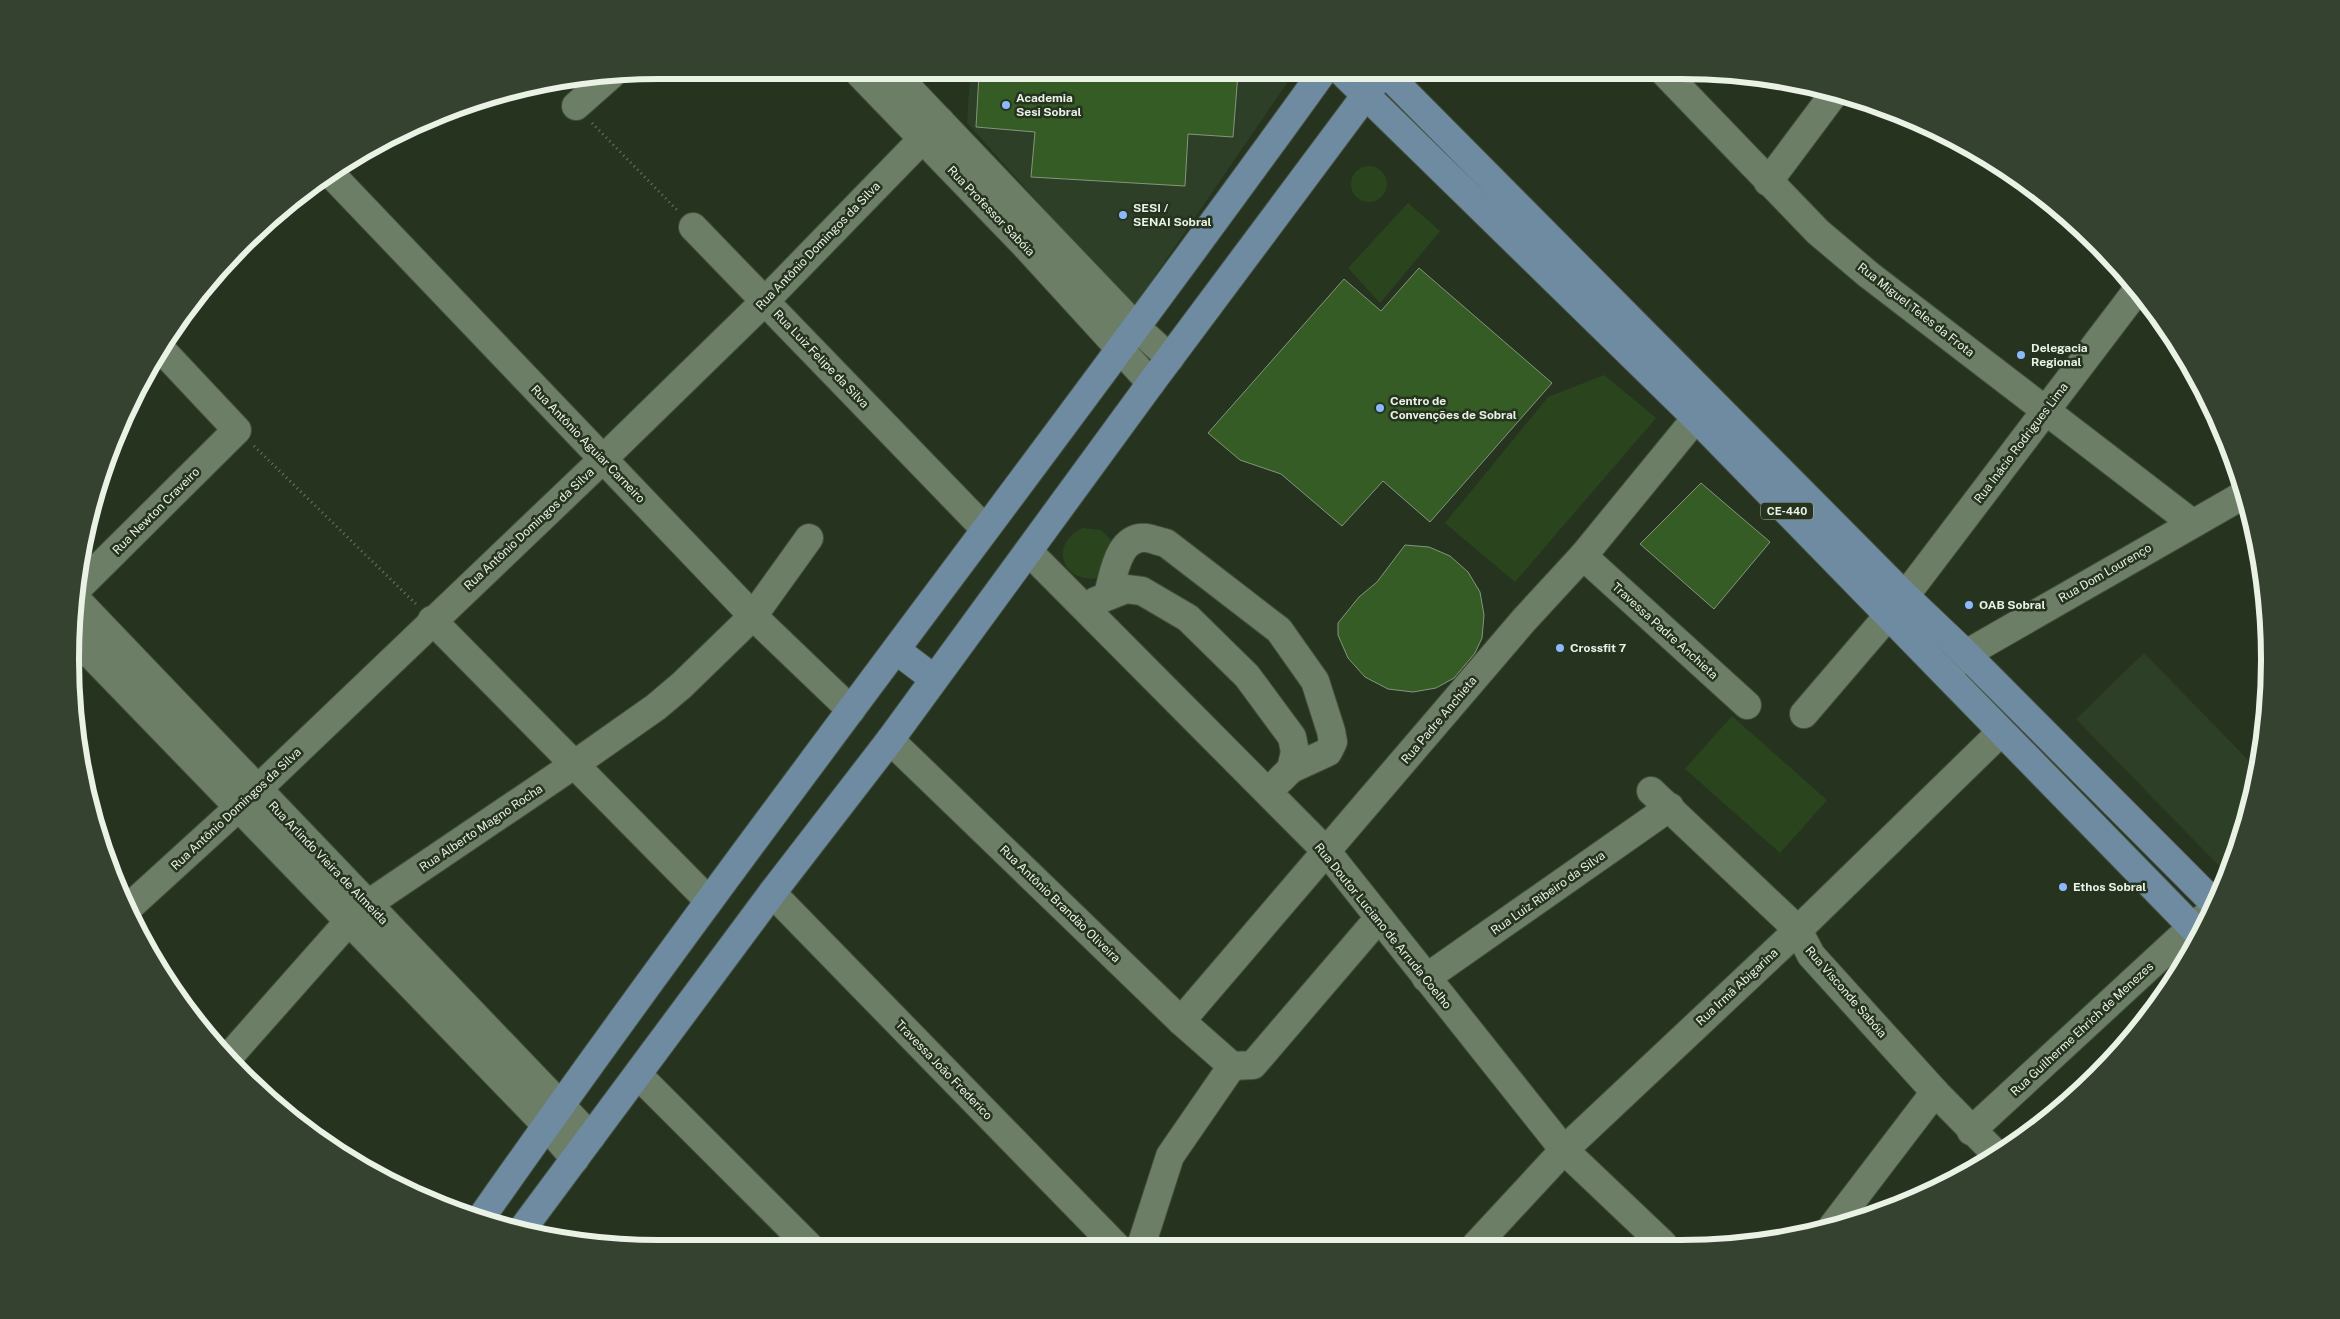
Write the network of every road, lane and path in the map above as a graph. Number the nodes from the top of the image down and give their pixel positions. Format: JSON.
{"nodes":[{"id":1,"x":866,"y":79,"type":"edge"},
{"id":2,"x":898,"y":79,"type":"edge"},
{"id":3,"x":1318,"y":79,"type":"edge"},
{"id":4,"x":1351,"y":79,"type":"edge"},
{"id":5,"x":1379,"y":79,"type":"edge"},
{"id":6,"x":1391,"y":79,"type":"edge"},
{"id":7,"x":1671,"y":79,"type":"edge"},
{"id":8,"x":603,"y":82,"type":"edge"},
{"id":9,"x":558,"y":88,"type":"edge"},
{"id":10,"x":1367,"y":95,"type":"junction"},
{"id":11,"x":1830,"y":99,"type":"edge"},
{"id":12,"x":576,"y":106,"type":"junction"},
{"id":13,"x":931,"y":130,"type":"junction"},
{"id":14,"x":335,"y":178,"type":"edge"},
{"id":15,"x":1768,"y":182,"type":"junction"},
{"id":16,"x":693,"y":227,"type":"joint"},
{"id":17,"x":2133,"y":296,"type":"edge"},
{"id":18,"x":765,"y":301,"type":"junction"},
{"id":19,"x":1137,"y":328,"type":"junction"},
{"id":20,"x":1120,"y":350,"type":"junction"},
{"id":21,"x":166,"y":354,"type":"edge"},
{"id":22,"x":1170,"y":358,"type":"junction"},
{"id":23,"x":1151,"y":383,"type":"junction"},
{"id":24,"x":2046,"y":410,"type":"junction"},
{"id":25,"x":1696,"y":418,"type":"junction"},
{"id":26,"x":238,"y":430,"type":"junction"},
{"id":27,"x":602,"y":460,"type":"junction"},
{"id":28,"x":2238,"y":498,"type":"edge"},
{"id":29,"x":2192,"y":523,"type":"junction"},
{"id":30,"x":985,"y":529,"type":"junction"},
{"id":31,"x":809,"y":538,"type":"dead end"},
{"id":32,"x":1029,"y":552,"type":"junction"},
{"id":33,"x":1583,"y":556,"type":"junction"},
{"id":34,"x":84,"y":582,"type":"edge"},
{"id":35,"x":1108,"y":594,"type":"junction"},
{"id":36,"x":1897,"y":606,"type":"junction"},
{"id":37,"x":82,"y":607,"type":"edge"},
{"id":38,"x":1084,"y":608,"type":"junction"},
{"id":39,"x":753,"y":616,"type":"junction"},
{"id":40,"x":432,"y":620,"type":"junction"},
{"id":41,"x":79,"y":642,"type":"edge"},
{"id":42,"x":896,"y":650,"type":"junction"},
{"id":43,"x":1966,"y":654,"type":"junction"},
{"id":44,"x":1946,"y":674,"type":"junction"},
{"id":45,"x":933,"y":678,"type":"junction"},
{"id":46,"x":1747,"y":705,"type":"dead end"},
{"id":47,"x":852,"y":710,"type":"junction"},
{"id":48,"x":1804,"y":714,"type":"dead end"},
{"id":49,"x":2001,"y":732,"type":"junction"},
{"id":50,"x":890,"y":740,"type":"junction"},
{"id":51,"x":575,"y":764,"type":"junction"},
{"id":52,"x":1291,"y":770,"type":"junction"},
{"id":53,"x":1267,"y":793,"type":"junction"},
{"id":54,"x":249,"y":798,"type":"junction"},
{"id":55,"x":1660,"y":799,"type":"joint"},
{"id":56,"x":1327,"y":852,"type":"junction"},
{"id":57,"x":772,"y":893,"type":"junction"},
{"id":58,"x":2209,"y":898,"type":"edge"},
{"id":59,"x":709,"y":901,"type":"junction"},
{"id":60,"x":133,"y":903,"type":"edge"},
{"id":61,"x":359,"y":913,"type":"junction"},
{"id":62,"x":1378,"y":919,"type":"junction"},
{"id":63,"x":2198,"y":923,"type":"edge"},
{"id":64,"x":1798,"y":930,"type":"junction"},
{"id":65,"x":2193,"y":931,"type":"edge"},
{"id":66,"x":1426,"y":978,"type":"junction"},
{"id":67,"x":1181,"y":1021,"type":"junction"},
{"id":68,"x":233,"y":1053,"type":"edge"},
{"id":69,"x":1232,"y":1066,"type":"junction"},
{"id":70,"x":638,"y":1075,"type":"junction"},
{"id":71,"x":1935,"y":1092,"type":"junction"},
{"id":72,"x":554,"y":1115,"type":"junction"},
{"id":73,"x":1971,"y":1131,"type":"junction"},
{"id":74,"x":591,"y":1137,"type":"junction"},
{"id":75,"x":1991,"y":1149,"type":"edge"},
{"id":76,"x":1564,"y":1150,"type":"junction"},
{"id":77,"x":575,"y":1159,"type":"junction"},
{"id":78,"x":485,"y":1213,"type":"edge"},
{"id":79,"x":1839,"y":1217,"type":"edge"},
{"id":80,"x":526,"y":1224,"type":"edge"},
{"id":81,"x":803,"y":1240,"type":"edge"},
{"id":82,"x":1110,"y":1240,"type":"edge"},
{"id":83,"x":1143,"y":1240,"type":"edge"},
{"id":84,"x":1481,"y":1240,"type":"edge"},
{"id":85,"x":1659,"y":1240,"type":"edge"}],
"edges":[{"from":1,"to":13,"type":"street","name":"Rua Professor Sabóia"},
{"from":2,"to":13,"type":"street","name":"Rua Professor Sabóia"},
{"from":3,"to":19,"type":"main road"},
{"from":4,"to":10,"type":"main road","number":"CE-440"},
{"from":5,"to":10,"type":"main road"},
{"from":6,"to":36,"type":"main road","number":"CE-440"},
{"from":7,"to":15,"type":"street","name":"Rua Miguel Teles da Frota"},
{"from":8,"to":12,"type":"street"},
{"from":9,"to":12,"type":"path"},
{"from":10,"to":22,"type":"main road"},
{"from":10,"to":25,"type":"main road","number":"CE-440"},
{"from":11,"to":15,"type":"street"},
{"from":12,"to":16,"type":"path"},
{"from":13,"to":18,"type":"street","name":"Rua Antônio Domingos da Silva"},
{"from":13,"to":19,"type":"street","name":"Rua Professor Sabóia"},
{"from":13,"to":20,"type":"street","name":"Rua Professor Sabóia"},
{"from":14,"to":27,"type":"street","name":"Rua Antônio Aguiar Carneiro"},
{"from":15,"to":24,"type":"street","name":"Rua Miguel Teles da Frota"},
{"from":16,"to":18,"type":"street","name":"Rua Luiz Felipe da Silva"},
{"from":17,"to":24,"type":"street","name":"Rua Inácio Rodrigues Lima"},
{"from":18,"to":27,"type":"street","name":"Rua Antônio Domingos da Silva"},
{"from":18,"to":30,"type":"street","name":"Rua Luiz Felipe da Silva"},
{"from":19,"to":20,"type":"main road"},
{"from":19,"to":22,"type":"street","name":"Rua Professor Sabóia"},
{"from":20,"to":23,"type":"street","name":"Rua Professor Sabóia"},
{"from":20,"to":30,"type":"main road"},
{"from":21,"to":26,"type":"street"},
{"from":22,"to":23,"type":"main road"},
{"from":23,"to":32,"type":"main road"},
{"from":24,"to":29,"type":"street","name":"Rua Miguel Teles da Frota"},
{"from":24,"to":36,"type":"street","name":"Rua Inácio Rodrigues Lima"},
{"from":25,"to":33,"type":"street","name":"Rua Padre Anchieta"},
{"from":25,"to":36,"type":"main road","number":"CE-440"},
{"from":26,"to":34,"type":"street","name":"Rua Newton Craveiro"},
{"from":26,"to":40,"type":"path"},
{"from":27,"to":39,"type":"street","name":"Rua Antônio Aguiar Carneiro"},
{"from":27,"to":40,"type":"street","name":"Rua Antônio Domingos da Silva"},
{"from":28,"to":29,"type":"street","name":"Rua Dom Lourenço"},
{"from":29,"to":43,"type":"street","name":"Rua Dom Lourenço"},
{"from":30,"to":42,"type":"main road"},
{"from":31,"to":39,"type":"street","name":"Rua Alberto Magno Rocha"},
{"from":32,"to":38,"type":"street","name":"Rua Doutor Luciano de Arruda Coelho"},
{"from":32,"to":45,"type":"main road"},
{"from":33,"to":46,"type":"street","name":"Travessa Padre Anchieta"},
{"from":33,"to":56,"type":"street","name":"Rua Padre Anchieta"},
{"from":35,"to":38,"type":"street"},
{"from":35,"to":52,"type":"street"},
{"from":35,"to":52,"type":"street"},
{"from":36,"to":43,"type":"main road","number":"CE-440"},
{"from":36,"to":44,"type":"main road","number":"CE-440"},
{"from":36,"to":48,"type":"street","name":"Rua Inácio Rodrigues Lima"},
{"from":37,"to":54,"type":"street","name":"Rua Arlindo Vieira de Almeida"},
{"from":38,"to":53,"type":"street","name":"Rua Doutor Luciano de Arruda Coelho"},
{"from":39,"to":47,"type":"street","name":"Rua Antônio Aguiar Carneiro"},
{"from":39,"to":51,"type":"street","name":"Rua Alberto Magno Rocha"},
{"from":40,"to":51,"type":"street"},
{"from":40,"to":54,"type":"street","name":"Rua Antônio Domingos da Silva"},
{"from":41,"to":54,"type":"street","name":"Rua Arlindo Vieira de Almeida"},
{"from":42,"to":45,"type":"main road"},
{"from":42,"to":47,"type":"main road"},
{"from":43,"to":44,"type":"street","name":"Rua Dom Lourenço"},
{"from":43,"to":58,"type":"main road","number":"CE-440"},
{"from":44,"to":49,"type":"main road","number":"CE-440"},
{"from":45,"to":50,"type":"main road"},
{"from":47,"to":59,"type":"main road"},
{"from":49,"to":63,"type":"main road","number":"CE-440"},
{"from":49,"to":64,"type":"street","name":"Rua Irmã Abigarina"},
{"from":50,"to":57,"type":"main road"},
{"from":50,"to":67,"type":"street","name":"Rua Antônio Brandão Oliveira"},
{"from":51,"to":59,"type":"street"},
{"from":51,"to":61,"type":"street","name":"Rua Alberto Magno Rocha"},
{"from":52,"to":53,"type":"street"},
{"from":53,"to":56,"type":"street","name":"Rua Doutor Luciano de Arruda Coelho"},
{"from":54,"to":60,"type":"street","name":"Rua Antônio Domingos da Silva"},
{"from":54,"to":61,"type":"street","name":"Rua Arlindo Vieira de Almeida"},
{"from":55,"to":64,"type":"street","name":"Rua Visconde Sabóia"},
{"from":55,"to":66,"type":"street","name":"Rua Luiz Ribeiro da Silva"},
{"from":56,"to":62,"type":"street","name":"Rua Doutor Luciano de Arruda Coelho"},
{"from":56,"to":67,"type":"street","name":"Rua Padre Anchieta"},
{"from":57,"to":70,"type":"main road"},
{"from":57,"to":82,"type":"street","name":"Travessa João Frederico"},
{"from":59,"to":72,"type":"main road"},
{"from":61,"to":68,"type":"street","name":"Rua Alberto Magno Rocha"},
{"from":61,"to":72,"type":"street","name":"Rua Arlindo Vieira de Almeida"},
{"from":62,"to":66,"type":"street","name":"Rua Doutor Luciano de Arruda Coelho"},
{"from":62,"to":69,"type":"street"},
{"from":64,"to":71,"type":"street","name":"Rua Visconde Sabóia"},
{"from":64,"to":76,"type":"street","name":"Rua Irmã Abigarina"},
{"from":65,"to":73,"type":"street","name":"Rua Guilherme Ehrich de Menezes"},
{"from":66,"to":76,"type":"street","name":"Rua Doutor Luciano de Arruda Coelho"},
{"from":67,"to":69,"type":"street","name":"Rua Antônio Brandão Oliveira"},
{"from":69,"to":83,"type":"street"},
{"from":70,"to":74,"type":"main road"},
{"from":70,"to":81,"type":"street"},
{"from":71,"to":73,"type":"street","name":"Rua Visconde Sabóia"},
{"from":71,"to":79,"type":"street"},
{"from":72,"to":74,"type":"street"},
{"from":72,"to":77,"type":"street"},
{"from":72,"to":78,"type":"main road"},
{"from":73,"to":75,"type":"street","name":"Rua Visconde Sabóia"},
{"from":74,"to":77,"type":"main road"},
{"from":76,"to":84,"type":"street","name":"Rua Irmã Abigarina"},
{"from":76,"to":85,"type":"street","name":"Rua Doutor Luciano de Arruda Coelho"},
{"from":77,"to":80,"type":"main road"}]}
